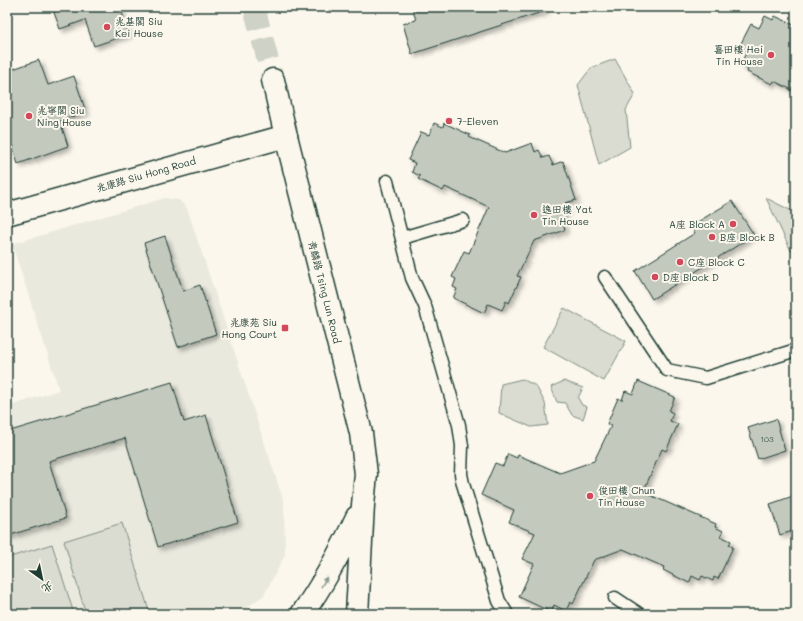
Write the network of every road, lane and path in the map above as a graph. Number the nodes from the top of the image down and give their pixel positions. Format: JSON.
{"nodes":[{"id":1,"x":273,"y":80,"type":"tunnel mouth"},
{"id":2,"x":286,"y":136,"type":"junction"},
{"id":3,"x":387,"y":181,"type":"dead end"},
{"id":4,"x":7,"y":214,"type":"edge"},
{"id":5,"x":463,"y":220,"type":"dead end"},
{"id":6,"x":402,"y":238,"type":"junction"},
{"id":7,"x":605,"y":277,"type":"dead end"},
{"id":8,"x":796,"y":350,"type":"edge"},
{"id":9,"x":362,"y":505,"type":"junction"},
{"id":10,"x":615,"y":598,"type":"dead end"},
{"id":11,"x":302,"y":614,"type":"edge"},
{"id":12,"x":357,"y":614,"type":"edge"},
{"id":13,"x":507,"y":614,"type":"edge"},
{"id":14,"x":639,"y":614,"type":"edge"}],
"edges":[{"from":1,"to":2,"type":"street","name":"青麟路 Tsing Lun Road"},
{"from":2,"to":4,"type":"street","name":"兆康路 Siu Hong Road"},
{"from":2,"to":9,"type":"street","name":"青麟路 Tsing Lun Road"},
{"from":3,"to":6,"type":"lane"},
{"from":5,"to":6,"type":"lane"},
{"from":6,"to":13,"type":"lane"},
{"from":7,"to":8,"type":"lane"},
{"from":11,"to":9,"type":"street","name":"青麟路 Tsing Lun Road","one_way":true},
{"from":9,"to":12,"type":"street","name":"青麟路 Tsing Lun Road"},
{"from":10,"to":14,"type":"lane"}]}
